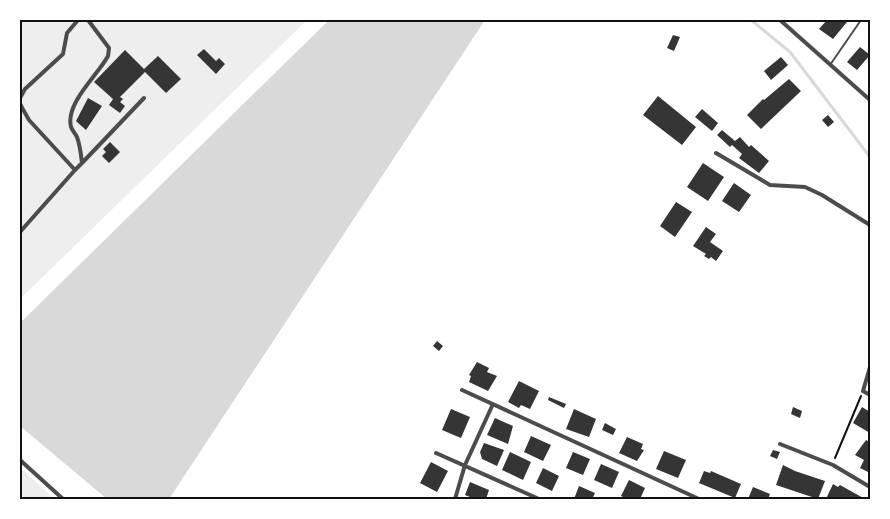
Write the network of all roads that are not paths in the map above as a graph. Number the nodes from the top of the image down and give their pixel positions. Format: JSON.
{"nodes":[{"id":1,"x":78,"y":20,"type":"edge"},
{"id":2,"x":88,"y":20,"type":"edge"},
{"id":3,"x":780,"y":20,"type":"edge"},
{"id":4,"x":861,"y":20,"type":"edge"},
{"id":5,"x":830,"y":65,"type":"junction"},
{"id":6,"x":20,"y":98,"type":"edge"},
{"id":7,"x":144,"y":98,"type":"dead end"},
{"id":8,"x":870,"y":100,"type":"edge"},
{"id":9,"x":20,"y":104,"type":"edge"},
{"id":10,"x":716,"y":153,"type":"dead end"},
{"id":11,"x":82,"y":164,"type":"junction"},
{"id":12,"x":75,"y":170,"type":"junction"},
{"id":13,"x":870,"y":225,"type":"edge"},
{"id":14,"x":20,"y":232,"type":"edge"},
{"id":15,"x":870,"y":366,"type":"edge"},
{"id":16,"x":462,"y":390,"type":"dead end"},
{"id":17,"x":870,"y":395,"type":"edge"},
{"id":18,"x":493,"y":404,"type":"junction"},
{"id":19,"x":780,"y":444,"type":"dead end"},
{"id":20,"x":436,"y":453,"type":"dead end"},
{"id":21,"x":20,"y":460,"type":"edge"},
{"id":22,"x":465,"y":466,"type":"junction"},
{"id":23,"x":870,"y":487,"type":"edge"},
{"id":24,"x":63,"y":499,"type":"edge"},
{"id":25,"x":455,"y":499,"type":"edge"},
{"id":26,"x":539,"y":499,"type":"edge"},
{"id":27,"x":699,"y":499,"type":"edge"}],
"edges":[{"from":1,"to":6,"type":"street"},
{"from":2,"to":11,"type":"street"},
{"from":3,"to":5,"type":"street"},
{"from":4,"to":5,"type":"lane"},
{"from":5,"to":8,"type":"street"},
{"from":7,"to":11,"type":"street"},
{"from":9,"to":12,"type":"street"},
{"from":10,"to":13,"type":"street"},
{"from":11,"to":12,"type":"street"},
{"from":12,"to":14,"type":"street"},
{"from":15,"to":17,"type":"street"},
{"from":16,"to":18,"type":"street"},
{"from":18,"to":22,"type":"street"},
{"from":18,"to":27,"type":"street"},
{"from":19,"to":23,"type":"street"},
{"from":20,"to":22,"type":"street"},
{"from":21,"to":24,"type":"street"},
{"from":22,"to":25,"type":"street"},
{"from":22,"to":26,"type":"street"}]}
